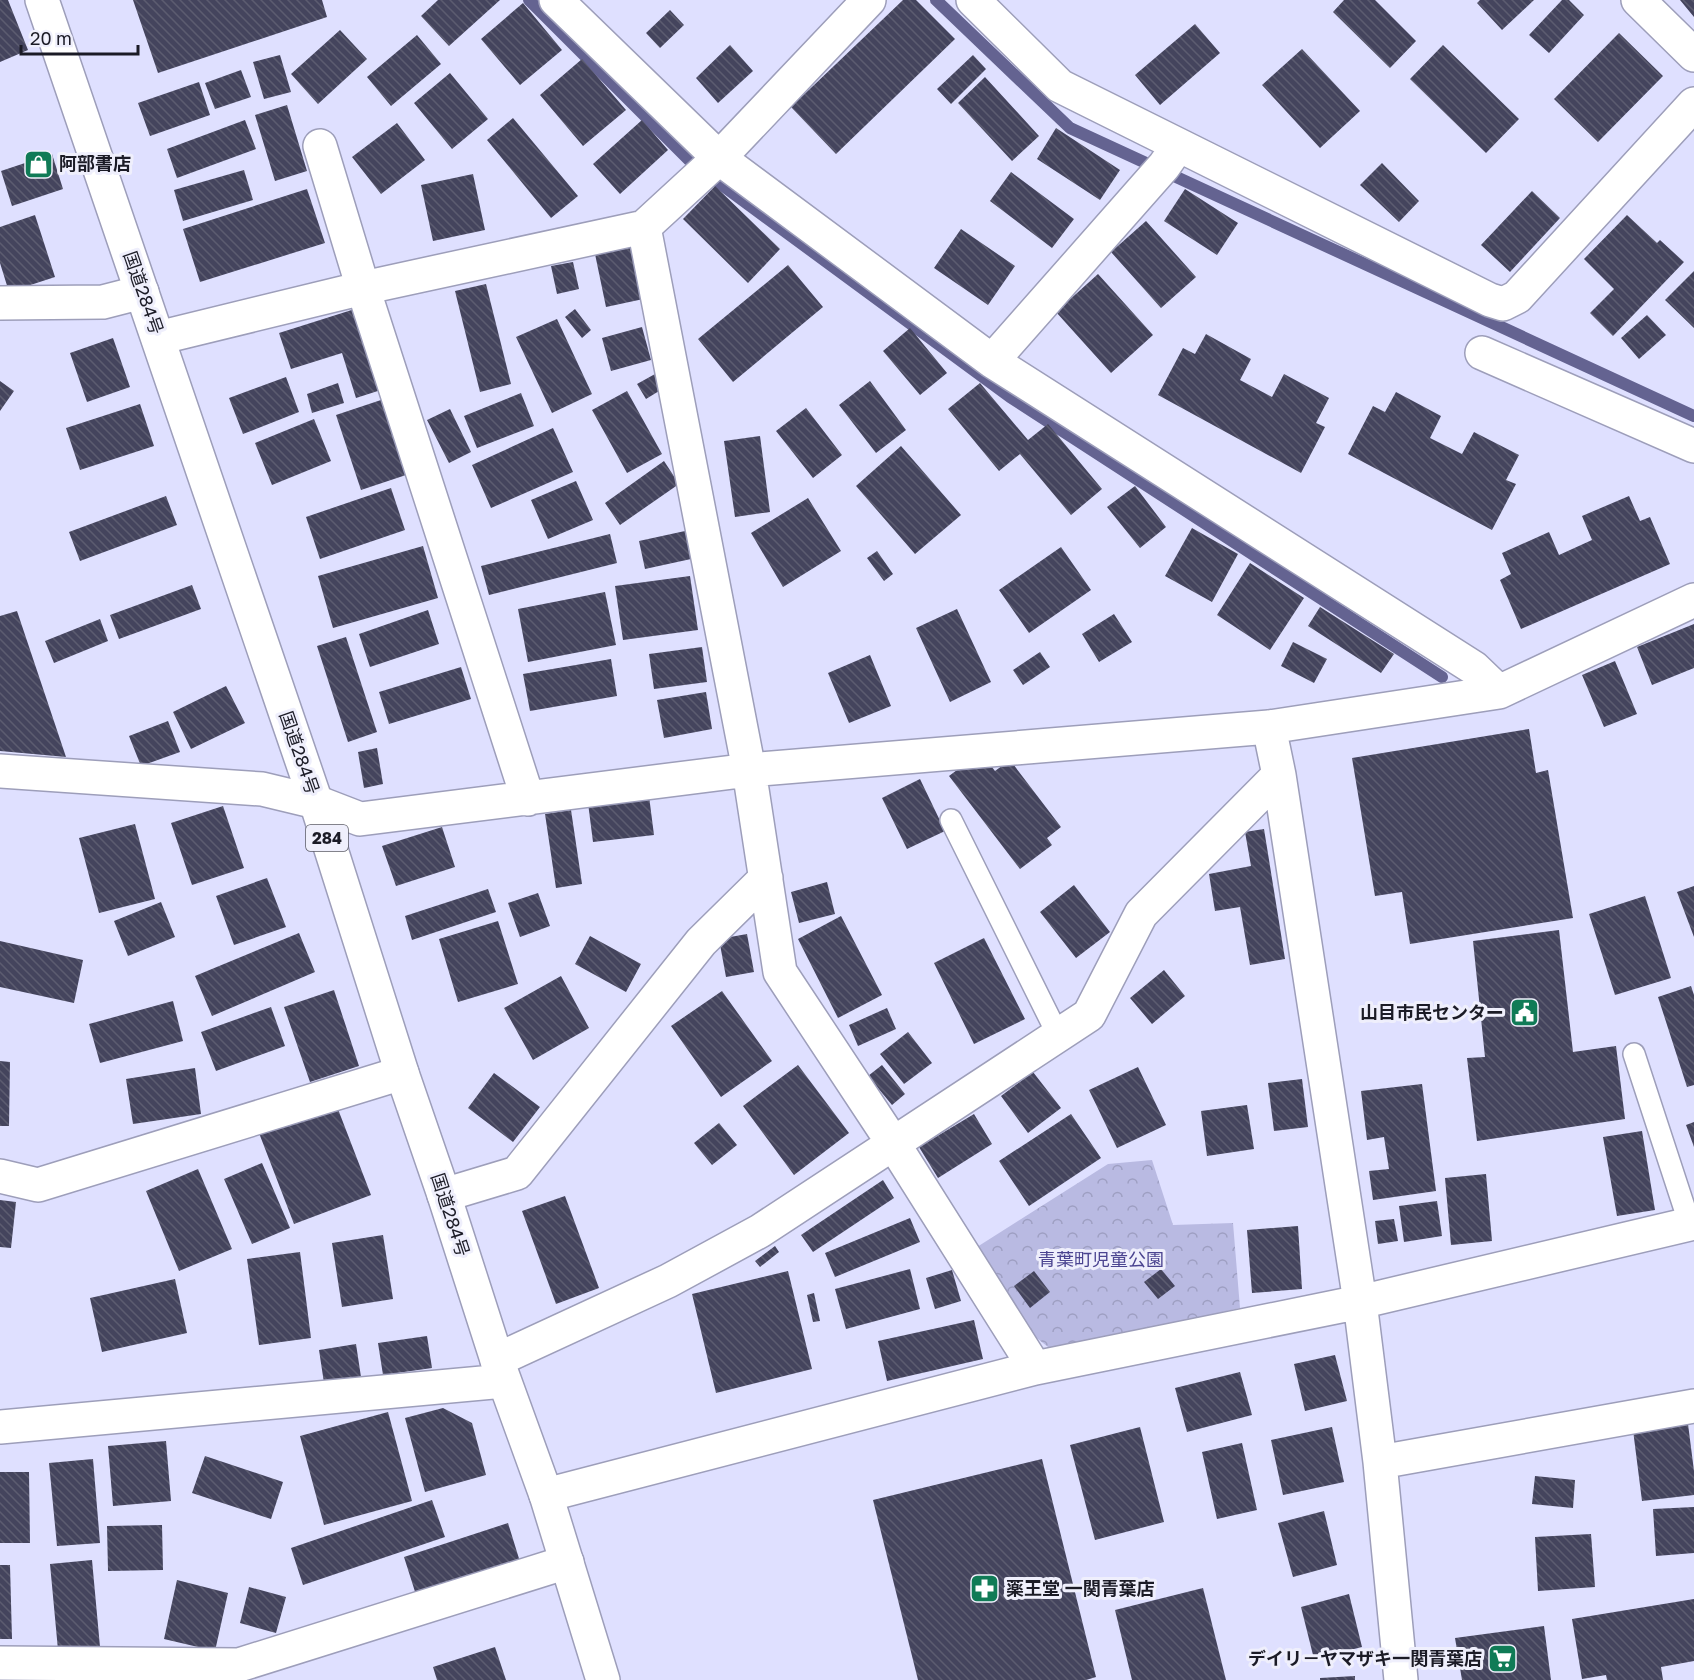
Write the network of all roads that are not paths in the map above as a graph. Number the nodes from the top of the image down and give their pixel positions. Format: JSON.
{"nodes":[{"id":1,"x":42,"y":0,"type":"edge"},
{"id":2,"x":557,"y":0,"type":"edge"},
{"id":3,"x":869,"y":0,"type":"edge"},
{"id":4,"x":973,"y":0,"type":"edge"},
{"id":5,"x":1638,"y":0,"type":"edge"},
{"id":6,"x":1694,"y":55,"type":"edge"},
{"id":7,"x":1694,"y":104,"type":"edge"},
{"id":8,"x":320,"y":146,"type":"dead end"},
{"id":9,"x":1178,"y":146,"type":"junction"},
{"id":10,"x":719,"y":158,"type":"junction"},
{"id":11,"x":644,"y":227,"type":"junction"},
{"id":12,"x":363,"y":288,"type":"junction"},
{"id":13,"x":142,"y":292,"type":"junction"},
{"id":14,"x":0,"y":303,"type":"edge"},
{"id":15,"x":158,"y":338,"type":"junction"},
{"id":16,"x":1482,"y":353,"type":"dead end"},
{"id":17,"x":992,"y":361,"type":"junction"},
{"id":18,"x":1694,"y":446,"type":"edge"},
{"id":19,"x":1694,"y":600,"type":"edge"},
{"id":20,"x":1499,"y":692,"type":"junction"},
{"id":21,"x":1269,"y":727,"type":"junction"},
{"id":22,"x":749,"y":770,"type":"junction"},
{"id":23,"x":0,"y":771,"type":"edge"},
{"id":24,"x":1279,"y":775,"type":"junction"},
{"id":25,"x":528,"y":799,"type":"junction"},
{"id":26,"x":316,"y":802,"type":"junction"},
{"id":27,"x":951,"y":820,"type":"dead end"},
{"id":28,"x":766,"y":878,"type":"junction"},
{"id":29,"x":1058,"y":1035,"type":"junction"},
{"id":30,"x":1634,"y":1054,"type":"dead end"},
{"id":31,"x":402,"y":1073,"type":"junction"},
{"id":32,"x":893,"y":1143,"type":"junction"},
{"id":33,"x":0,"y":1176,"type":"edge"},
{"id":34,"x":444,"y":1194,"type":"junction"},
{"id":35,"x":1692,"y":1224,"type":"edge"},
{"id":36,"x":1360,"y":1302,"type":"junction"},
{"id":37,"x":1035,"y":1368,"type":"junction"},
{"id":38,"x":500,"y":1371,"type":"junction"},
{"id":39,"x":1694,"y":1406,"type":"edge"},
{"id":40,"x":0,"y":1426,"type":"edge"},
{"id":41,"x":1380,"y":1462,"type":"junction"},
{"id":42,"x":546,"y":1495,"type":"junction"},
{"id":43,"x":567,"y":1562,"type":"junction"},
{"id":44,"x":0,"y":1663,"type":"edge"},
{"id":45,"x":603,"y":1680,"type":"edge"},
{"id":46,"x":1401,"y":1680,"type":"edge"}],
"edges":[{"from":1,"to":13,"type":"main road","name":"国道284号","number":"284"},
{"from":2,"to":10,"type":"main road"},
{"from":3,"to":10,"type":"main road"},
{"from":4,"to":9,"type":"main road"},
{"from":5,"to":6,"type":"main road"},
{"from":7,"to":9,"type":"main road"},
{"from":8,"to":12,"type":"main road"},
{"from":9,"to":17,"type":"main road"},
{"from":10,"to":11,"type":"main road"},
{"from":10,"to":17,"type":"main road"},
{"from":11,"to":12,"type":"main road"},
{"from":11,"to":22,"type":"main road"},
{"from":12,"to":15,"type":"main road"},
{"from":12,"to":25,"type":"main road"},
{"from":13,"to":14,"type":"main road"},
{"from":13,"to":15,"type":"main road","name":"国道284号","number":"284"},
{"from":15,"to":26,"type":"main road","name":"国道284号","number":"284"},
{"from":16,"to":18,"type":"main road"},
{"from":17,"to":20,"type":"main road"},
{"from":19,"to":20,"type":"main road"},
{"from":20,"to":21,"type":"main road"},
{"from":21,"to":22,"type":"main road"},
{"from":21,"to":24,"type":"main road"},
{"from":22,"to":25,"type":"main road"},
{"from":22,"to":28,"type":"main road"},
{"from":23,"to":26,"type":"main road"},
{"from":24,"to":29,"type":"main road"},
{"from":24,"to":36,"type":"main road"},
{"from":25,"to":26,"type":"main road"},
{"from":26,"to":31,"type":"main road","name":"国道284号","number":"284"},
{"from":27,"to":29,"type":"lane"},
{"from":28,"to":32,"type":"main road"},
{"from":28,"to":34,"type":"main road"},
{"from":29,"to":32,"type":"main road"},
{"from":30,"to":35,"type":"lane"},
{"from":31,"to":33,"type":"main road"},
{"from":31,"to":34,"type":"main road","name":"国道284号","number":"284"},
{"from":32,"to":37,"type":"main road"},
{"from":32,"to":38,"type":"main road"},
{"from":34,"to":38,"type":"main road","name":"国道284号","number":"284"},
{"from":35,"to":36,"type":"main road"},
{"from":36,"to":37,"type":"main road"},
{"from":36,"to":41,"type":"main road"},
{"from":37,"to":42,"type":"main road"},
{"from":38,"to":40,"type":"main road"},
{"from":38,"to":42,"type":"main road","name":"国道284号","number":"284"},
{"from":39,"to":41,"type":"main road"},
{"from":41,"to":46,"type":"main road"},
{"from":42,"to":43,"type":"main road","name":"国道284号","number":"284"},
{"from":43,"to":44,"type":"main road"},
{"from":43,"to":45,"type":"main road","name":"国道284号","number":"284"}]}
